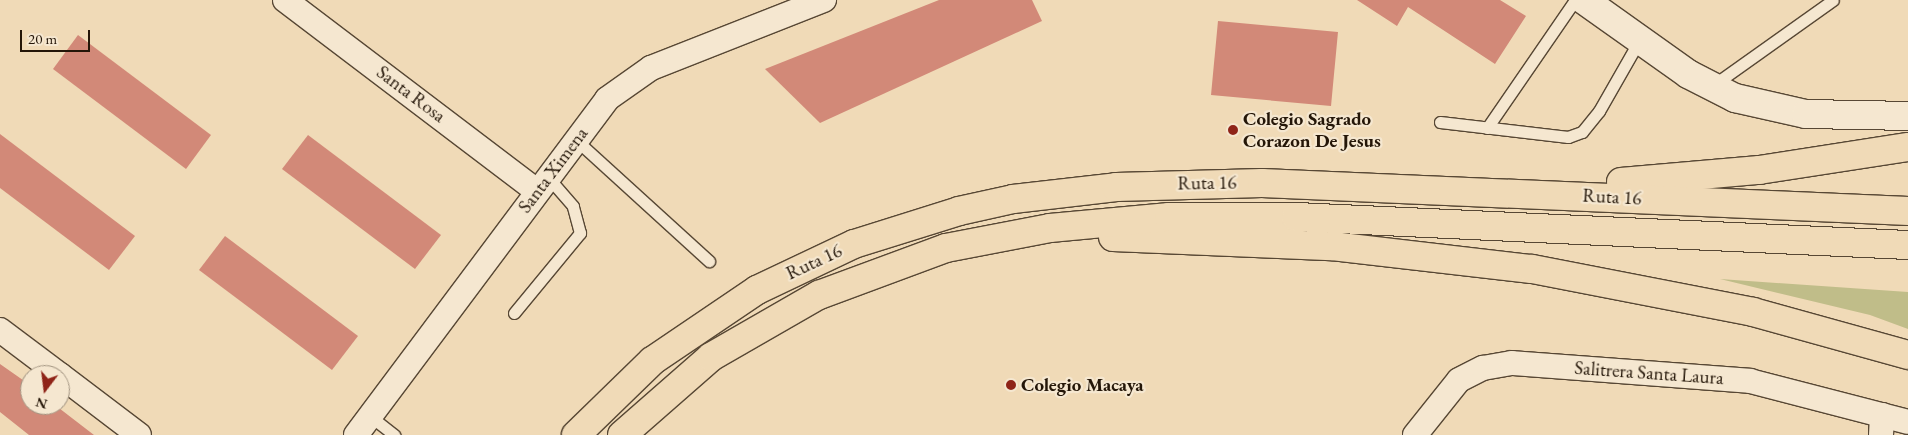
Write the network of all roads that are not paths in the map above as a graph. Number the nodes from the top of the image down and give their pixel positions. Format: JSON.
{"nodes":[{"id":1,"x":285,"y":0,"type":"edge"},
{"id":2,"x":824,"y":0,"type":"edge"},
{"id":3,"x":1575,"y":0,"type":"edge"},
{"id":4,"x":1584,"y":0,"type":"edge"},
{"id":5,"x":1833,"y":0,"type":"edge"},
{"id":6,"x":1640,"y":39,"type":"junction"},
{"id":7,"x":1711,"y":87,"type":"junction"},
{"id":8,"x":1908,"y":116,"type":"edge"},
{"id":9,"x":1440,"y":122,"type":"dead end"},
{"id":10,"x":1487,"y":128,"type":"junction"},
{"id":11,"x":576,"y":140,"type":"junction"},
{"id":12,"x":1908,"y":147,"type":"edge"},
{"id":13,"x":542,"y":184,"type":"junction"},
{"id":14,"x":1457,"y":190,"type":"junction"},
{"id":15,"x":1908,"y":211,"type":"edge"},
{"id":16,"x":991,"y":237,"type":"junction"},
{"id":17,"x":1908,"y":244,"type":"edge"},
{"id":18,"x":709,"y":261,"type":"dead end"},
{"id":19,"x":514,"y":313,"type":"dead end"},
{"id":20,"x":0,"y":330,"type":"edge"},
{"id":21,"x":1908,"y":355,"type":"edge"},
{"id":22,"x":47,"y":365,"type":"edge"},
{"id":23,"x":70,"y":383,"type":"edge"},
{"id":24,"x":370,"y":416,"type":"junction"},
{"id":25,"x":1908,"y":422,"type":"edge"},
{"id":26,"x":1881,"y":425,"type":"edge"},
{"id":27,"x":139,"y":435,"type":"edge"},
{"id":28,"x":356,"y":435,"type":"edge"},
{"id":29,"x":394,"y":435,"type":"edge"},
{"id":30,"x":576,"y":435,"type":"edge"},
{"id":31,"x":622,"y":435,"type":"edge"},
{"id":32,"x":1414,"y":435,"type":"edge"}],
"edges":[{"from":1,"to":13,"type":"street","name":"Santa Rosa"},
{"from":2,"to":11,"type":"street","name":"Santa Ximena"},
{"from":3,"to":10,"type":"lane"},
{"from":4,"to":6,"type":"street"},
{"from":5,"to":7,"type":"lane"},
{"from":6,"to":7,"type":"street"},
{"from":6,"to":10,"type":"lane"},
{"from":7,"to":8,"type":"street"},
{"from":9,"to":10,"type":"lane"},
{"from":11,"to":13,"type":"street","name":"Santa Ximena"},
{"from":11,"to":18,"type":"lane"},
{"from":12,"to":14,"type":"highway"},
{"from":13,"to":19,"type":"lane"},
{"from":13,"to":24,"type":"street","name":"Santa Ximena"},
{"from":14,"to":15,"type":"highway","name":"Ruta 16"},
{"from":14,"to":30,"type":"highway","name":"Ruta 16"},
{"from":16,"to":17,"type":"highway","name":"Ruta 16"},
{"from":16,"to":21,"type":"highway"},
{"from":16,"to":31,"type":"highway","name":"Ruta 16"},
{"from":20,"to":22,"type":"street"},
{"from":23,"to":27,"type":"street"},
{"from":24,"to":28,"type":"street","name":"Santa Ximena"},
{"from":24,"to":29,"type":"lane"},
{"from":25,"to":26,"type":"street","name":"Salitrera Santa Laura"},
{"from":26,"to":32,"type":"street","name":"Salitrera Santa Laura"}]}
